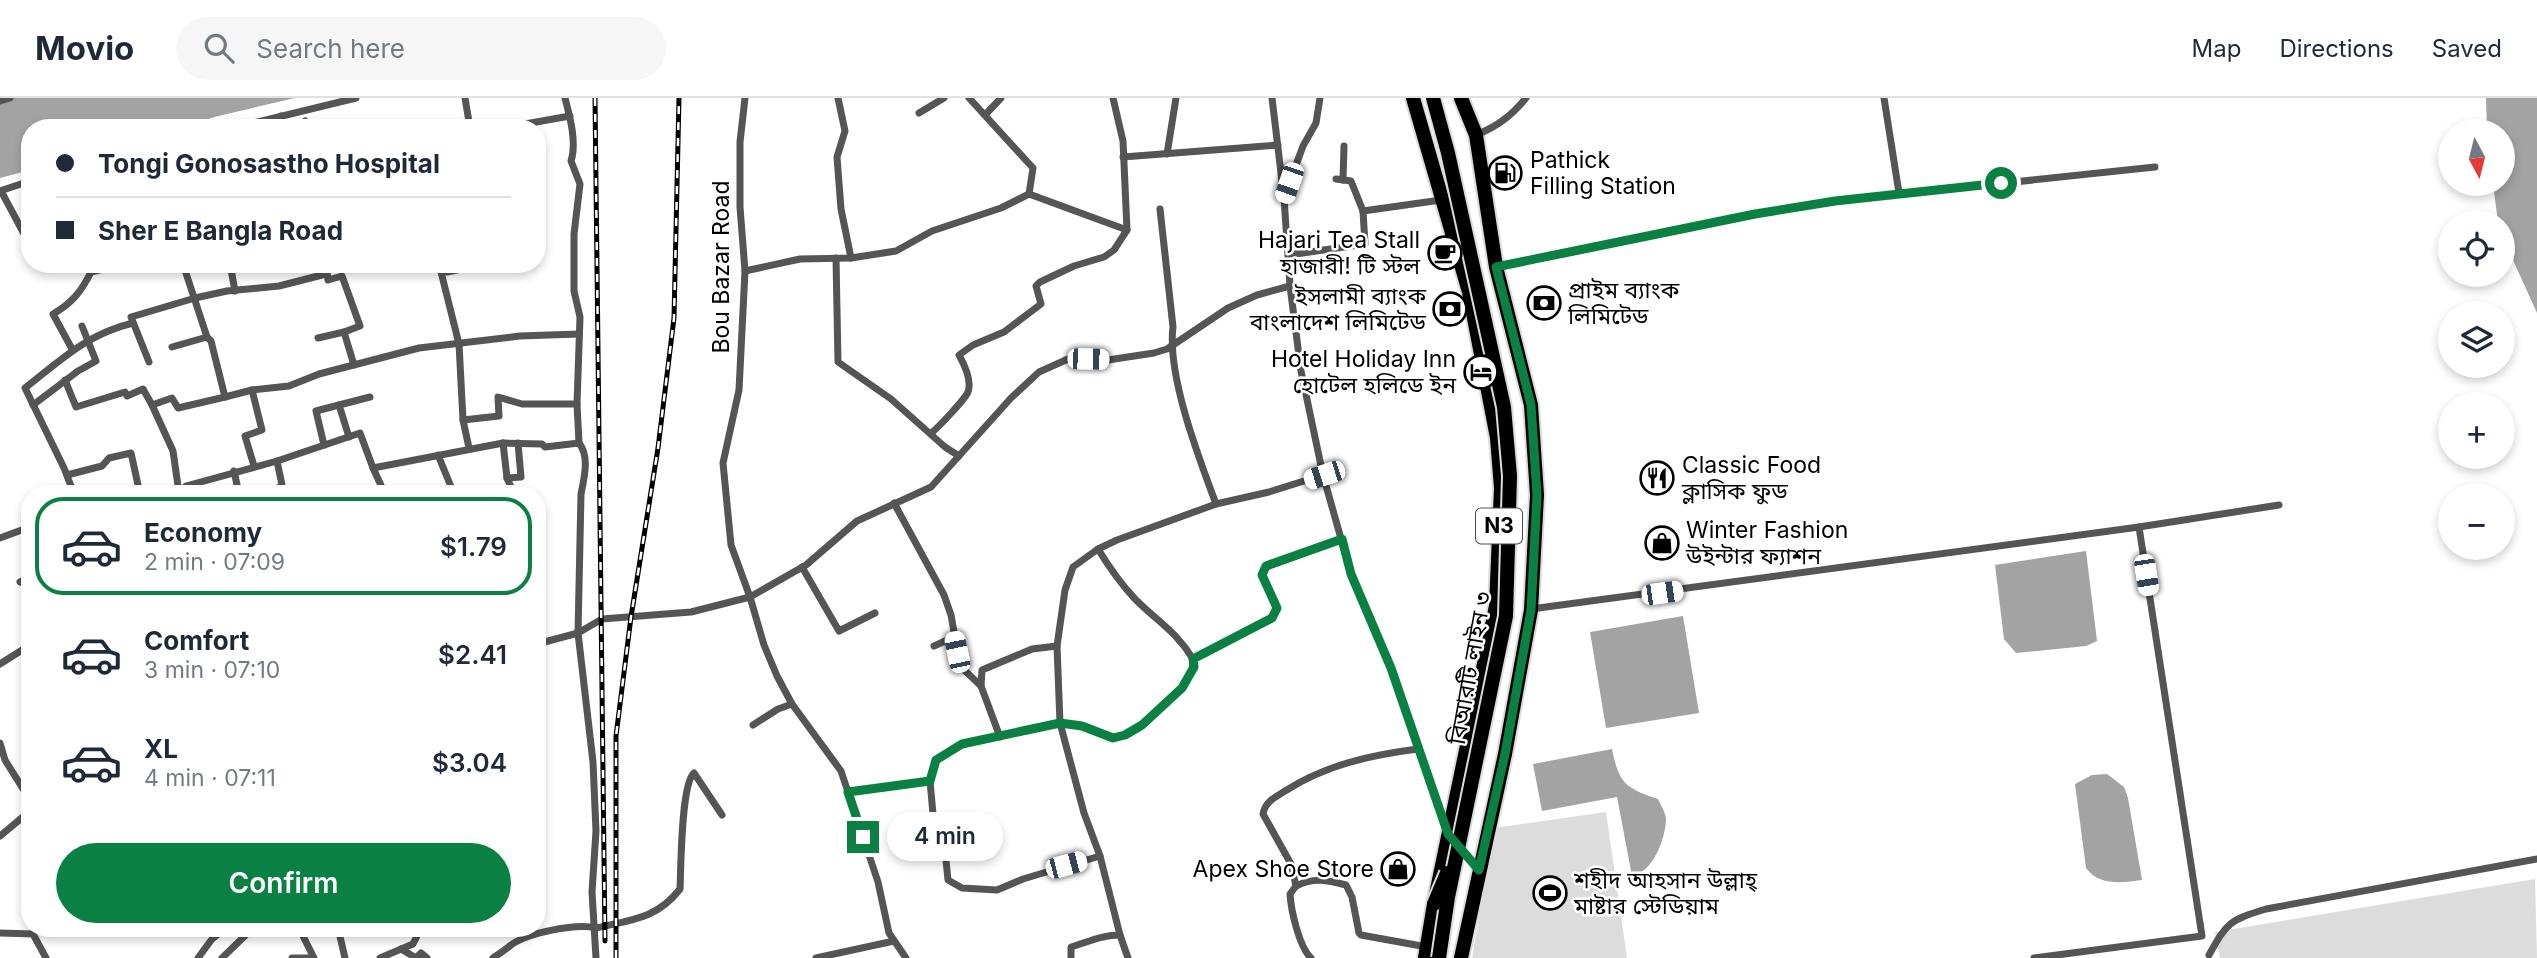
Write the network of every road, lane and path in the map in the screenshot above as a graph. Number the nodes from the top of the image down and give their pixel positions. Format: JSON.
{"nodes":[{"id":1,"x":10,"y":98,"type":"edge"},
{"id":2,"x":356,"y":98,"type":"edge"},
{"id":3,"x":464,"y":98,"type":"edge"},
{"id":4,"x":565,"y":98,"type":"edge"},
{"id":5,"x":745,"y":98,"type":"edge"},
{"id":6,"x":838,"y":98,"type":"edge"},
{"id":7,"x":944,"y":98,"type":"edge"},
{"id":8,"x":969,"y":98,"type":"edge"},
{"id":9,"x":1001,"y":98,"type":"edge"},
{"id":10,"x":1113,"y":98,"type":"edge"},
{"id":11,"x":1176,"y":98,"type":"edge"},
{"id":12,"x":1272,"y":98,"type":"edge"},
{"id":13,"x":1321,"y":98,"type":"edge"},
{"id":14,"x":1413,"y":98,"type":"edge"},
{"id":15,"x":1433,"y":98,"type":"edge"},
{"id":16,"x":1461,"y":98,"type":"edge"},
{"id":17,"x":1526,"y":98,"type":"edge"},
{"id":18,"x":1884,"y":98,"type":"edge"},
{"id":19,"x":0,"y":101,"type":"edge"},
{"id":20,"x":919,"y":113,"type":"dead end"},
{"id":21,"x":985,"y":115,"type":"junction"},
{"id":22,"x":281,"y":116,"type":"junction"},
{"id":23,"x":570,"y":116,"type":"junction"},
{"id":24,"x":269,"y":119,"type":"edge"},
{"id":25,"x":282,"y":119,"type":"edge"},
{"id":26,"x":468,"y":119,"type":"edge"},
{"id":27,"x":546,"y":120,"type":"edge"},
{"id":28,"x":1476,"y":135,"type":"junction"},
{"id":29,"x":1278,"y":145,"type":"junction"},
{"id":30,"x":1344,"y":146,"type":"dead end"},
{"id":31,"x":1167,"y":154,"type":"junction"},
{"id":32,"x":1123,"y":157,"type":"junction"},
{"id":33,"x":2155,"y":167,"type":"dead end"},
{"id":34,"x":21,"y":184,"type":"edge"},
{"id":35,"x":1,"y":191,"type":"edge"},
{"id":36,"x":1899,"y":193,"type":"junction"},
{"id":37,"x":1029,"y":194,"type":"junction"},
{"id":38,"x":1284,"y":198,"type":"junction"},
{"id":39,"x":1441,"y":200,"type":"junction"},
{"id":40,"x":1160,"y":209,"type":"dead end"},
{"id":41,"x":1363,"y":211,"type":"junction"},
{"id":42,"x":21,"y":228,"type":"edge"},
{"id":43,"x":1127,"y":230,"type":"junction"},
{"id":44,"x":1289,"y":255,"type":"junction"},
{"id":45,"x":836,"y":258,"type":"junction"},
{"id":46,"x":850,"y":258,"type":"junction"},
{"id":47,"x":1496,"y":267,"type":"junction"},
{"id":48,"x":745,"y":271,"type":"junction"},
{"id":49,"x":90,"y":273,"type":"edge"},
{"id":50,"x":186,"y":273,"type":"edge"},
{"id":51,"x":232,"y":273,"type":"edge"},
{"id":52,"x":441,"y":273,"type":"edge"},
{"id":53,"x":326,"y":274,"type":"joint"},
{"id":54,"x":1290,"y":286,"type":"junction"},
{"id":55,"x":235,"y":291,"type":"junction"},
{"id":56,"x":195,"y":298,"type":"junction"},
{"id":57,"x":133,"y":323,"type":"junction"},
{"id":58,"x":82,"y":326,"type":"dead end"},
{"id":59,"x":344,"y":332,"type":"junction"},
{"id":60,"x":579,"y":334,"type":"junction"},
{"id":61,"x":207,"y":337,"type":"junction"},
{"id":62,"x":318,"y":338,"type":"dead end"},
{"id":63,"x":88,"y":339,"type":"junction"},
{"id":64,"x":459,"y":344,"type":"junction"},
{"id":65,"x":172,"y":347,"type":"dead end"},
{"id":66,"x":1171,"y":347,"type":"junction"},
{"id":67,"x":72,"y":349,"type":"junction"},
{"id":68,"x":149,"y":362,"type":"dead end"},
{"id":69,"x":354,"y":365,"type":"junction"},
{"id":70,"x":65,"y":380,"type":"junction"},
{"id":71,"x":252,"y":390,"type":"junction"},
{"id":72,"x":225,"y":397,"type":"junction"},
{"id":73,"x":370,"y":397,"type":"dead end"},
{"id":74,"x":577,"y":404,"type":"junction"},
{"id":75,"x":33,"y":405,"type":"junction"},
{"id":76,"x":152,"y":405,"type":"junction"},
{"id":77,"x":339,"y":405,"type":"junction"},
{"id":78,"x":463,"y":420,"type":"junction"},
{"id":79,"x":931,"y":433,"type":"junction"},
{"id":80,"x":349,"y":437,"type":"junction"},
{"id":81,"x":503,"y":443,"type":"junction"},
{"id":82,"x":518,"y":443,"type":"junction"},
{"id":83,"x":579,"y":443,"type":"junction"},
{"id":84,"x":324,"y":445,"type":"junction"},
{"id":85,"x":469,"y":448,"type":"junction"},
{"id":86,"x":438,"y":455,"type":"junction"},
{"id":87,"x":959,"y":456,"type":"junction"},
{"id":88,"x":277,"y":461,"type":"junction"},
{"id":89,"x":254,"y":466,"type":"junction"},
{"id":90,"x":373,"y":468,"type":"junction"},
{"id":91,"x":234,"y":471,"type":"junction"},
{"id":92,"x":66,"y":475,"type":"junction"},
{"id":93,"x":1324,"y":475,"type":"junction"},
{"id":94,"x":507,"y":478,"type":"junction"},
{"id":95,"x":70,"y":485,"type":"edge"},
{"id":96,"x":138,"y":485,"type":"edge"},
{"id":97,"x":177,"y":485,"type":"edge"},
{"id":98,"x":189,"y":485,"type":"edge"},
{"id":99,"x":237,"y":485,"type":"edge"},
{"id":100,"x":282,"y":485,"type":"edge"},
{"id":101,"x":381,"y":485,"type":"edge"},
{"id":102,"x":450,"y":485,"type":"edge"},
{"id":103,"x":510,"y":485,"type":"edge"},
{"id":104,"x":894,"y":503,"type":"junction"},
{"id":105,"x":1216,"y":504,"type":"junction"},
{"id":106,"x":2279,"y":505,"type":"dead end"},
{"id":107,"x":2139,"y":527,"type":"junction"},
{"id":108,"x":21,"y":530,"type":"edge"},
{"id":109,"x":0,"y":538,"type":"edge"},
{"id":110,"x":1342,"y":539,"type":"junction"},
{"id":111,"x":1098,"y":549,"type":"junction"},
{"id":112,"x":802,"y":567,"type":"junction"},
{"id":113,"x":750,"y":597,"type":"junction"},
{"id":114,"x":1531,"y":610,"type":"junction"},
{"id":115,"x":874,"y":613,"type":"dead end"},
{"id":116,"x":578,"y":633,"type":"junction"},
{"id":117,"x":954,"y":638,"type":"junction"},
{"id":118,"x":546,"y":642,"type":"edge"},
{"id":119,"x":934,"y":646,"type":"dead end"},
{"id":120,"x":1057,"y":646,"type":"junction"},
{"id":121,"x":21,"y":651,"type":"edge"},
{"id":122,"x":1193,"y":659,"type":"junction"},
{"id":123,"x":0,"y":664,"type":"edge"},
{"id":124,"x":981,"y":686,"type":"junction"},
{"id":125,"x":792,"y":704,"type":"junction"},
{"id":126,"x":1060,"y":723,"type":"junction"},
{"id":127,"x":753,"y":726,"type":"dead end"},
{"id":128,"x":1000,"y":737,"type":"junction"},
{"id":129,"x":0,"y":743,"type":"edge"},
{"id":130,"x":1418,"y":749,"type":"junction"},
{"id":131,"x":930,"y":781,"type":"junction"},
{"id":132,"x":21,"y":786,"type":"edge"},
{"id":133,"x":848,"y":792,"type":"junction"},
{"id":134,"x":723,"y":815,"type":"dead end"},
{"id":135,"x":21,"y":818,"type":"edge"},
{"id":136,"x":0,"y":836,"type":"edge"},
{"id":137,"x":1455,"y":837,"type":"junction"},
{"id":138,"x":1100,"y":856,"type":"junction"},
{"id":139,"x":2537,"y":859,"type":"edge"},
{"id":140,"x":1479,"y":870,"type":"junction"},
{"id":141,"x":1296,"y":886,"type":"junction"},
{"id":142,"x":596,"y":928,"type":"junction"},
{"id":143,"x":0,"y":933,"type":"edge"},
{"id":144,"x":546,"y":933,"type":"edge"},
{"id":145,"x":21,"y":934,"type":"edge"},
{"id":146,"x":1120,"y":935,"type":"junction"},
{"id":147,"x":2203,"y":936,"type":"junction"},
{"id":148,"x":35,"y":937,"type":"edge"},
{"id":149,"x":215,"y":937,"type":"edge"},
{"id":150,"x":244,"y":937,"type":"edge"},
{"id":151,"x":303,"y":937,"type":"edge"},
{"id":152,"x":341,"y":937,"type":"edge"},
{"id":153,"x":416,"y":937,"type":"edge"},
{"id":154,"x":527,"y":937,"type":"edge"},
{"id":155,"x":894,"y":941,"type":"junction"},
{"id":156,"x":401,"y":949,"type":"junction"},
{"id":157,"x":1426,"y":953,"type":"edge"},
{"id":158,"x":46,"y":958,"type":"edge"},
{"id":159,"x":198,"y":958,"type":"edge"},
{"id":160,"x":222,"y":958,"type":"edge"},
{"id":161,"x":292,"y":958,"type":"edge"},
{"id":162,"x":312,"y":958,"type":"edge"},
{"id":163,"x":345,"y":958,"type":"edge"},
{"id":164,"x":380,"y":958,"type":"edge"},
{"id":165,"x":416,"y":958,"type":"edge"},
{"id":166,"x":428,"y":958,"type":"edge"},
{"id":167,"x":493,"y":958,"type":"edge"},
{"id":168,"x":596,"y":958,"type":"edge"},
{"id":169,"x":816,"y":958,"type":"edge"},
{"id":170,"x":906,"y":958,"type":"edge"},
{"id":171,"x":1071,"y":958,"type":"edge"},
{"id":172,"x":1128,"y":958,"type":"edge"},
{"id":173,"x":1311,"y":958,"type":"edge"},
{"id":174,"x":1439,"y":958,"type":"edge"},
{"id":175,"x":1461,"y":958,"type":"edge"},
{"id":176,"x":2034,"y":958,"type":"edge"}],
"edges":[{"from":1,"to":19,"type":"street"},
{"from":2,"to":22,"type":"street"},
{"from":3,"to":26,"type":"street"},
{"from":4,"to":23,"type":"street"},
{"from":5,"to":48,"type":"street","name":"Bou Bazar Road"},
{"from":6,"to":46,"type":"street"},
{"from":7,"to":20,"type":"street"},
{"from":8,"to":21,"type":"street"},
{"from":9,"to":21,"type":"street"},
{"from":10,"to":32,"type":"street"},
{"from":11,"to":31,"type":"street"},
{"from":12,"to":29,"type":"street"},
{"from":13,"to":38,"type":"street"},
{"from":14,"to":39,"type":"highway","number":"N3"},
{"from":15,"to":137,"type":"highway","name":"বিআরটি লাইন ৩","bridge":true},
{"from":16,"to":28,"type":"highway","number":"N3"},
{"from":17,"to":28,"type":"street"},
{"from":18,"to":36,"type":"street"},
{"from":21,"to":37,"type":"street"},
{"from":22,"to":24,"type":"street"},
{"from":22,"to":25,"type":"street"},
{"from":23,"to":27,"type":"street"},
{"from":23,"to":60,"type":"street"},
{"from":28,"to":47,"type":"highway","number":"N3"},
{"from":29,"to":31,"type":"street"},
{"from":29,"to":38,"type":"street"},
{"from":30,"to":41,"type":"street"},
{"from":31,"to":32,"type":"street"},
{"from":32,"to":43,"type":"street"},
{"from":33,"to":36,"type":"street"},
{"from":34,"to":35,"type":"street"},
{"from":35,"to":42,"type":"street"},
{"from":36,"to":47,"type":"street"},
{"from":37,"to":43,"type":"street"},
{"from":37,"to":46,"type":"street"},
{"from":38,"to":44,"type":"street"},
{"from":39,"to":41,"type":"street"},
{"from":39,"to":137,"type":"highway","number":"N3"},
{"from":40,"to":66,"type":"street"},
{"from":41,"to":44,"type":"street"},
{"from":43,"to":79,"type":"street"},
{"from":44,"to":54,"type":"street"},
{"from":45,"to":46,"type":"street"},
{"from":45,"to":48,"type":"street"},
{"from":45,"to":79,"type":"street"},
{"from":47,"to":114,"type":"highway","number":"N3"},
{"from":48,"to":113,"type":"street","name":"Bou Bazar Road"},
{"from":49,"to":67,"type":"street"},
{"from":50,"to":56,"type":"street"},
{"from":51,"to":55,"type":"street"},
{"from":52,"to":64,"type":"street"},
{"from":53,"to":55,"type":"street"},
{"from":53,"to":59,"type":"street"},
{"from":54,"to":66,"type":"street"},
{"from":54,"to":93,"type":"street"},
{"from":55,"to":56,"type":"street"},
{"from":56,"to":57,"type":"street"},
{"from":56,"to":61,"type":"street"},
{"from":57,"to":63,"type":"street"},
{"from":57,"to":68,"type":"street"},
{"from":58,"to":63,"type":"street"},
{"from":59,"to":62,"type":"street"},
{"from":59,"to":69,"type":"street"},
{"from":60,"to":64,"type":"street"},
{"from":60,"to":74,"type":"street"},
{"from":61,"to":65,"type":"street"},
{"from":61,"to":72,"type":"street"},
{"from":63,"to":67,"type":"street"},
{"from":63,"to":70,"type":"street"},
{"from":64,"to":69,"type":"street"},
{"from":64,"to":78,"type":"street"},
{"from":66,"to":87,"type":"street"},
{"from":66,"to":105,"type":"street"},
{"from":67,"to":75,"type":"street"},
{"from":69,"to":71,"type":"street"},
{"from":70,"to":75,"type":"street"},
{"from":70,"to":76,"type":"street"},
{"from":71,"to":72,"type":"street"},
{"from":71,"to":89,"type":"street"},
{"from":72,"to":76,"type":"street"},
{"from":73,"to":77,"type":"street"},
{"from":74,"to":78,"type":"street"},
{"from":74,"to":83,"type":"street"},
{"from":75,"to":92,"type":"street"},
{"from":76,"to":97,"type":"street"},
{"from":77,"to":80,"type":"street"},
{"from":77,"to":84,"type":"street"},
{"from":78,"to":85,"type":"street"},
{"from":79,"to":87,"type":"street"},
{"from":80,"to":84,"type":"street"},
{"from":80,"to":90,"type":"street"},
{"from":81,"to":82,"type":"street"},
{"from":81,"to":85,"type":"street"},
{"from":81,"to":94,"type":"street"},
{"from":82,"to":83,"type":"street"},
{"from":82,"to":94,"type":"street"},
{"from":83,"to":116,"type":"street"},
{"from":84,"to":88,"type":"street"},
{"from":85,"to":86,"type":"street"},
{"from":86,"to":90,"type":"street"},
{"from":86,"to":102,"type":"street"},
{"from":87,"to":104,"type":"street"},
{"from":88,"to":89,"type":"street"},
{"from":88,"to":100,"type":"street"},
{"from":89,"to":91,"type":"street"},
{"from":90,"to":101,"type":"street"},
{"from":91,"to":98,"type":"street"},
{"from":91,"to":99,"type":"street"},
{"from":92,"to":95,"type":"street"},
{"from":92,"to":96,"type":"street"},
{"from":93,"to":105,"type":"street"},
{"from":93,"to":110,"type":"street"},
{"from":94,"to":103,"type":"street"},
{"from":104,"to":112,"type":"street"},
{"from":104,"to":117,"type":"street"},
{"from":105,"to":111,"type":"street"},
{"from":106,"to":107,"type":"street"},
{"from":107,"to":114,"type":"street"},
{"from":107,"to":147,"type":"street"},
{"from":108,"to":109,"type":"street"},
{"from":110,"to":122,"type":"street"},
{"from":110,"to":130,"type":"street"},
{"from":111,"to":120,"type":"street"},
{"from":111,"to":122,"type":"street"},
{"from":112,"to":113,"type":"street"},
{"from":112,"to":115,"type":"street"},
{"from":113,"to":116,"type":"street"},
{"from":113,"to":125,"type":"street","name":"Bou Bazar Road"},
{"from":114,"to":140,"type":"highway","number":"N3"},
{"from":116,"to":118,"type":"street"},
{"from":116,"to":142,"type":"street"},
{"from":117,"to":119,"type":"street"},
{"from":117,"to":124,"type":"street"},
{"from":120,"to":124,"type":"street"},
{"from":120,"to":126,"type":"street"},
{"from":121,"to":123,"type":"street"},
{"from":122,"to":126,"type":"street"},
{"from":124,"to":128,"type":"street"},
{"from":125,"to":127,"type":"street"},
{"from":125,"to":133,"type":"street","name":"Bou Bazar Road"},
{"from":126,"to":128,"type":"street"},
{"from":126,"to":138,"type":"street"},
{"from":128,"to":131,"type":"street"},
{"from":129,"to":132,"type":"street"},
{"from":130,"to":137,"type":"street"},
{"from":130,"to":141,"type":"street"},
{"from":131,"to":133,"type":"street"},
{"from":131,"to":138,"type":"street"},
{"from":133,"to":155,"type":"street","name":"Bou Bazar Road"},
{"from":134,"to":142,"type":"street"},
{"from":135,"to":136,"type":"street"},
{"from":137,"to":140,"type":"street"},
{"from":137,"to":157,"type":"highway","bridge":true},
{"from":137,"to":174,"type":"highway","name":"বিআরটি লাইন ৩","bridge":true},
{"from":138,"to":146,"type":"street"},
{"from":139,"to":147,"type":"street"},
{"from":140,"to":175,"type":"highway","number":"N3"},
{"from":141,"to":157,"type":"street"},
{"from":141,"to":173,"type":"street"},
{"from":142,"to":144,"type":"street"},
{"from":142,"to":168,"type":"street"},
{"from":143,"to":145,"type":"street"},
{"from":146,"to":171,"type":"street"},
{"from":146,"to":172,"type":"street"},
{"from":147,"to":176,"type":"street"},
{"from":148,"to":158,"type":"street"},
{"from":149,"to":159,"type":"street"},
{"from":150,"to":160,"type":"street"},
{"from":151,"to":162,"type":"street"},
{"from":152,"to":163,"type":"street"},
{"from":153,"to":156,"type":"street"},
{"from":154,"to":167,"type":"street"},
{"from":155,"to":169,"type":"street"},
{"from":155,"to":170,"type":"street","name":"Bou Bazar Road"},
{"from":156,"to":164,"type":"street"},
{"from":156,"to":165,"type":"street"},
{"from":161,"to":162,"type":"street"},
{"from":165,"to":166,"type":"street"}]}
